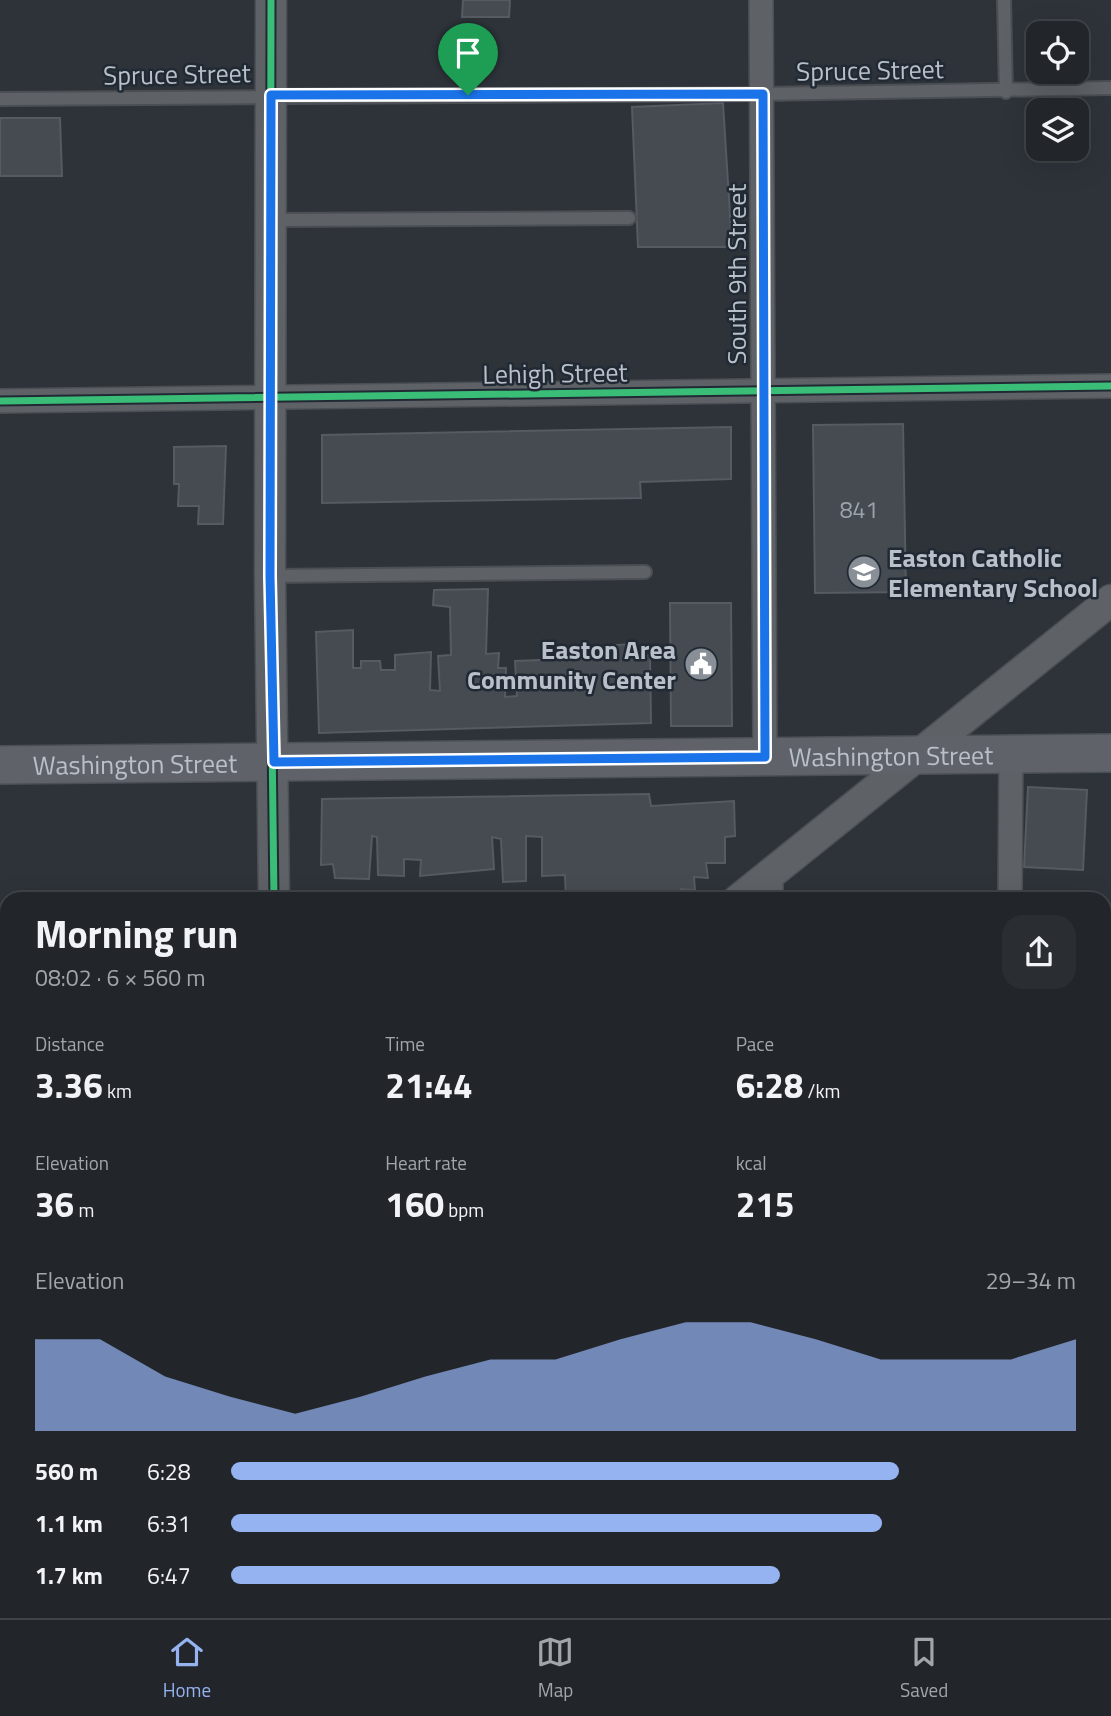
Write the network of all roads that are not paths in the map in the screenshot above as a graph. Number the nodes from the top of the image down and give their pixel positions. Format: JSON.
{"nodes":[{"id":1,"x":271,"y":0,"type":"edge"},
{"id":2,"x":761,"y":0,"type":"edge"},
{"id":3,"x":1004,"y":0,"type":"edge"},
{"id":4,"x":1111,"y":88,"type":"edge"},
{"id":5,"x":1006,"y":92,"type":"junction"},
{"id":6,"x":763,"y":94,"type":"junction"},
{"id":7,"x":271,"y":95,"type":"junction"},
{"id":8,"x":0,"y":99,"type":"edge"},
{"id":9,"x":629,"y":218,"type":"dead end"},
{"id":10,"x":272,"y":220,"type":"junction"},
{"id":11,"x":1111,"y":386,"type":"edge"},
{"id":12,"x":765,"y":392,"type":"junction"},
{"id":13,"x":271,"y":397,"type":"junction"},
{"id":14,"x":0,"y":401,"type":"edge"},
{"id":15,"x":645,"y":572,"type":"dead end"},
{"id":16,"x":270,"y":576,"type":"junction"},
{"id":17,"x":1111,"y":600,"type":"edge"},
{"id":18,"x":1111,"y":753,"type":"edge"},
{"id":19,"x":1011,"y":754,"type":"junction"},
{"id":20,"x":915,"y":755,"type":"junction"},
{"id":21,"x":765,"y":757,"type":"junction"},
{"id":22,"x":274,"y":762,"type":"junction"},
{"id":23,"x":0,"y":765,"type":"edge"},
{"id":24,"x":771,"y":886,"type":"edge"},
{"id":25,"x":274,"y":892,"type":"edge"},
{"id":26,"x":1010,"y":892,"type":"edge"}],
"edges":[{"from":1,"to":7,"type":"street"},
{"from":2,"to":6,"type":"street","name":"South 9th Street"},
{"from":3,"to":5,"type":"lane"},
{"from":4,"to":5,"type":"lane","name":"Spruce Street"},
{"from":5,"to":6,"type":"lane","name":"Spruce Street"},
{"from":6,"to":7,"type":"lane","name":"Spruce Street"},
{"from":6,"to":12,"type":"street","name":"South 9th Street"},
{"from":7,"to":8,"type":"lane","name":"Spruce Street"},
{"from":7,"to":10,"type":"street"},
{"from":9,"to":10,"type":"lane"},
{"from":10,"to":13,"type":"street"},
{"from":11,"to":12,"type":"street","name":"Lehigh Street"},
{"from":12,"to":13,"type":"street","name":"Lehigh Street"},
{"from":12,"to":21,"type":"street","name":"South 9th Street"},
{"from":13,"to":14,"type":"street","name":"Lehigh Street"},
{"from":13,"to":16,"type":"street"},
{"from":15,"to":16,"type":"lane"},
{"from":16,"to":22,"type":"street"},
{"from":17,"to":20,"type":"street"},
{"from":18,"to":19,"type":"main road","name":"Washington Street"},
{"from":19,"to":20,"type":"main road","name":"Washington Street"},
{"from":19,"to":26,"type":"street"},
{"from":20,"to":21,"type":"main road","name":"Washington Street"},
{"from":20,"to":24,"type":"street"},
{"from":21,"to":22,"type":"main road","name":"Washington Street"},
{"from":22,"to":23,"type":"main road","name":"Washington Street"},
{"from":22,"to":25,"type":"street"}]}
